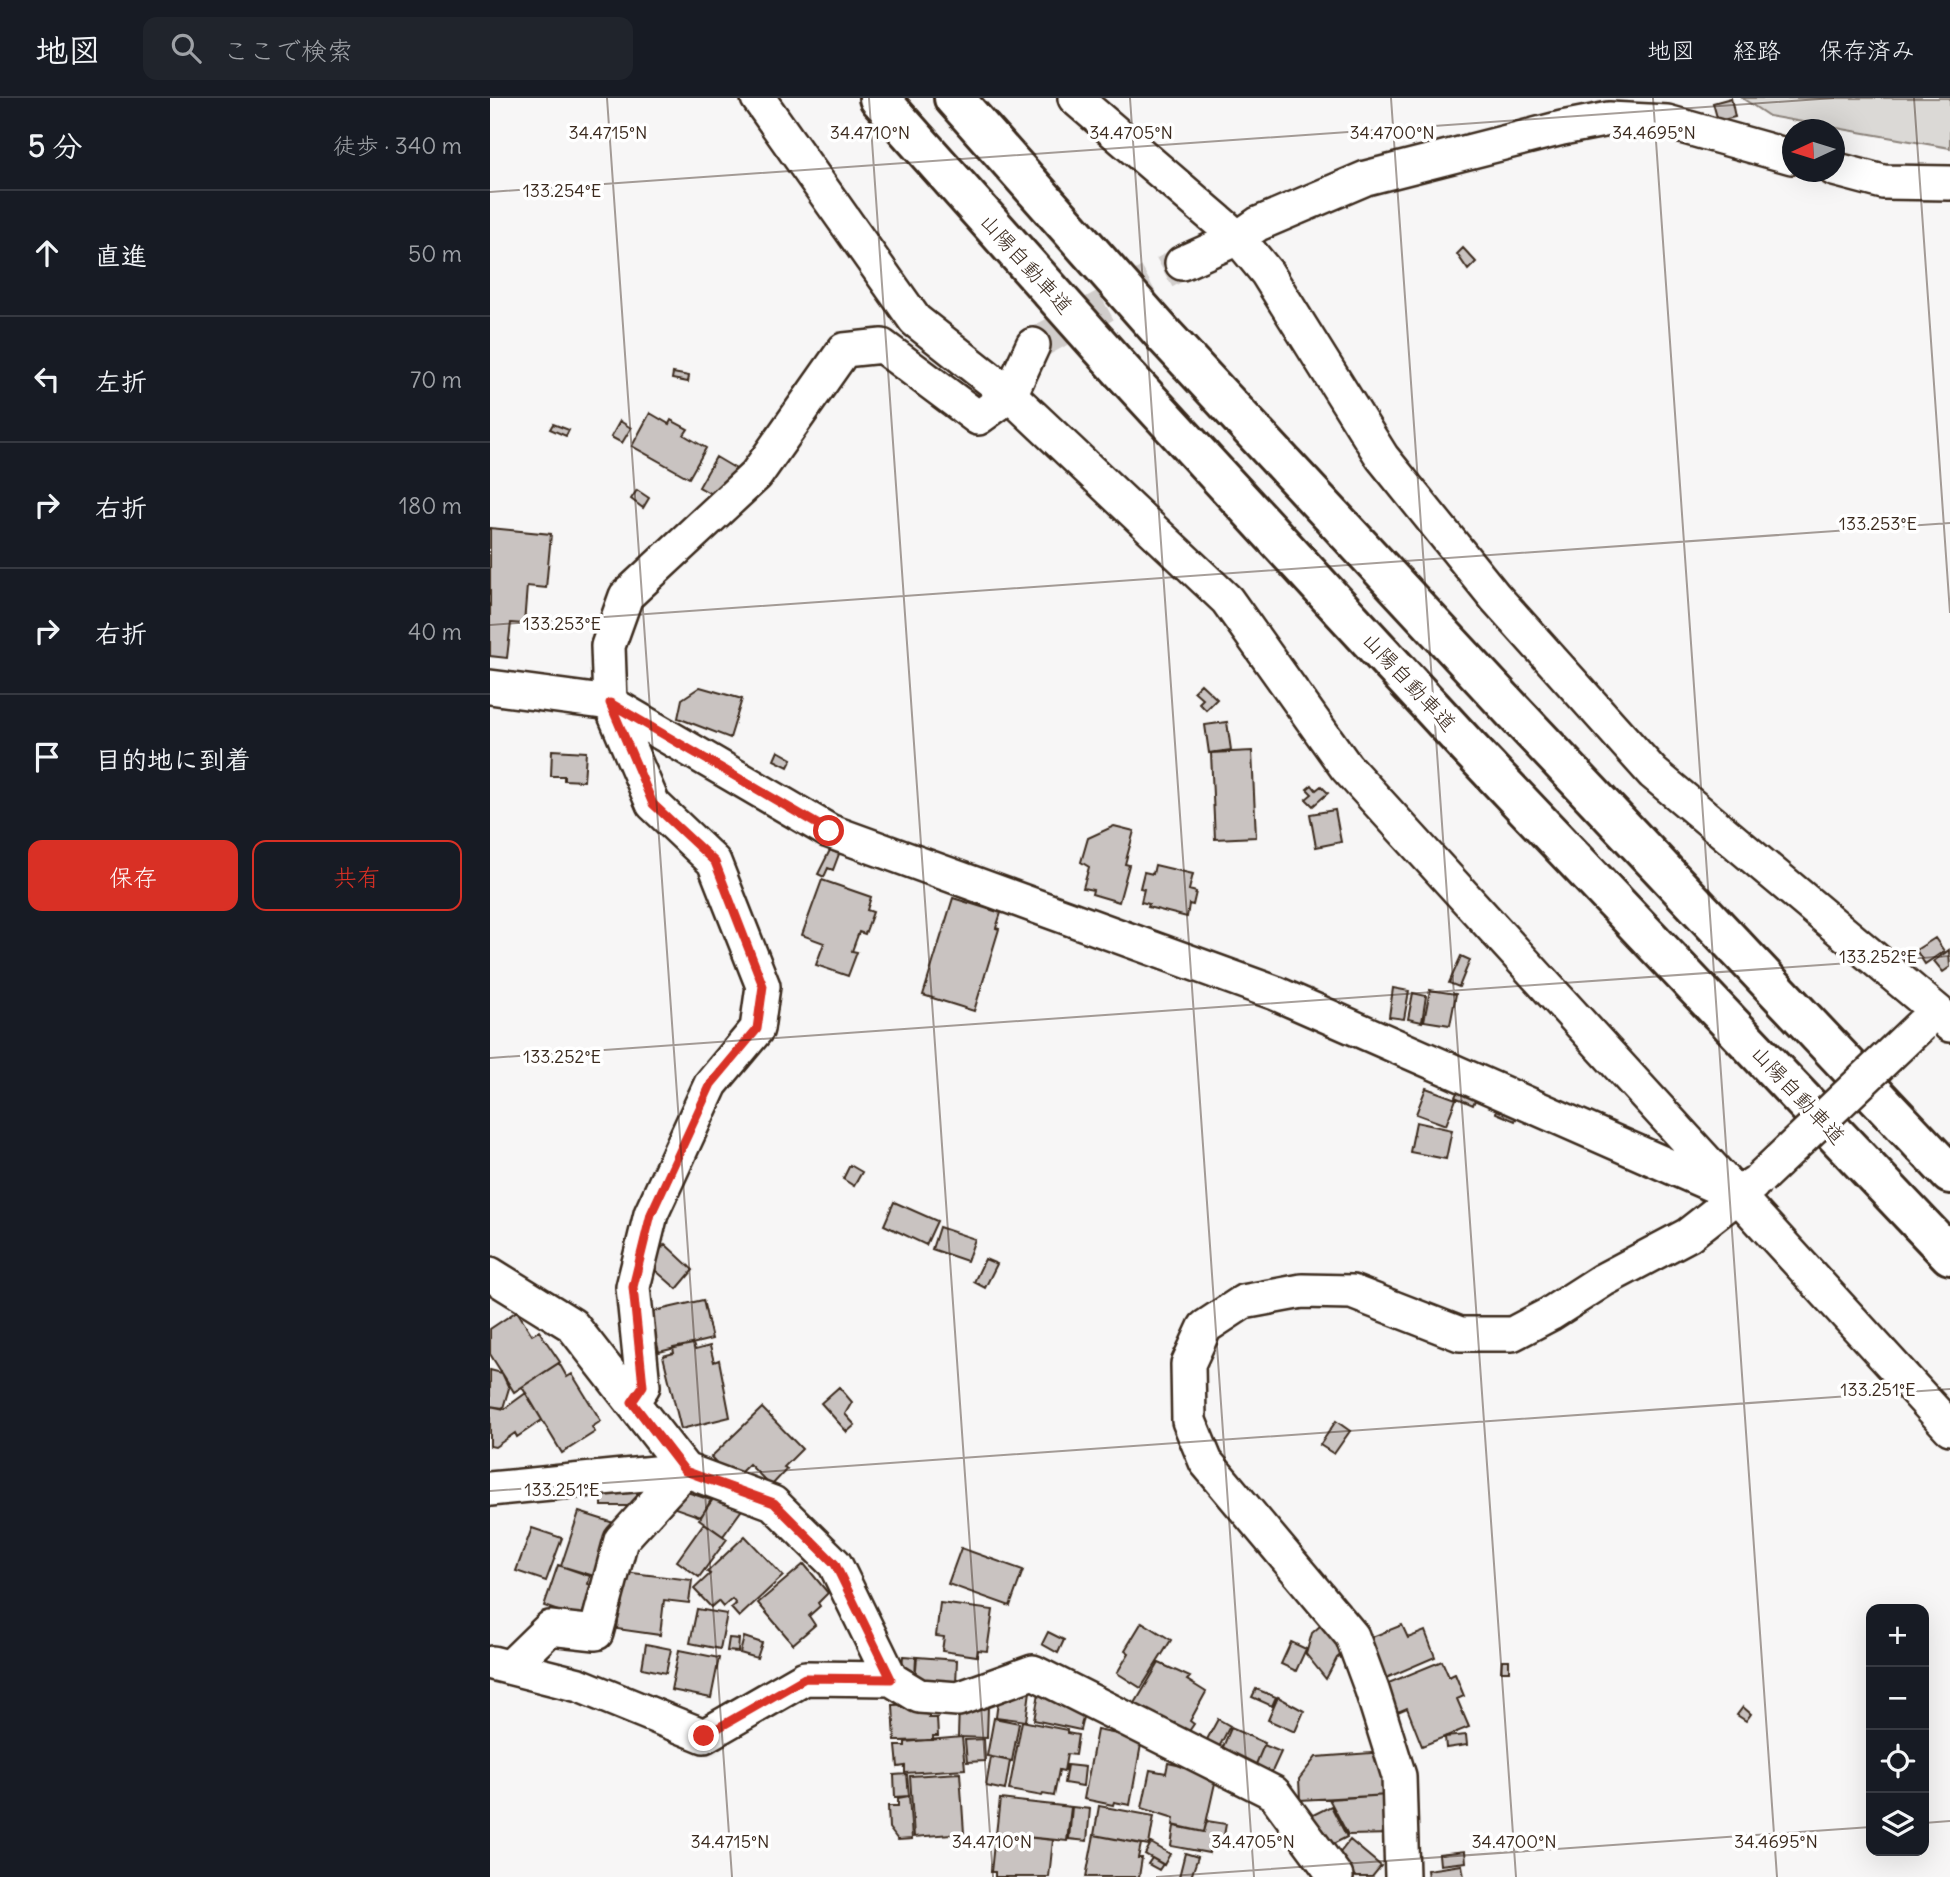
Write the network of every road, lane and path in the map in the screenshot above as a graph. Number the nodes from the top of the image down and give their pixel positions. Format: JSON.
{"nodes":[{"id":1,"x":758,"y":98,"type":"edge"},
{"id":2,"x":879,"y":98,"type":"edge"},
{"id":3,"x":954,"y":98,"type":"edge"},
{"id":4,"x":1075,"y":98,"type":"edge"},
{"id":5,"x":1782,"y":154,"type":"edge"},
{"id":6,"x":1845,"y":172,"type":"edge"},
{"id":7,"x":1950,"y":183,"type":"edge"},
{"id":8,"x":1238,"y":238,"type":"junction"},
{"id":9,"x":1182,"y":263,"type":"tunnel mouth"},
{"id":10,"x":1033,"y":345,"type":"tunnel mouth"},
{"id":11,"x":1010,"y":395,"type":"junction"},
{"id":12,"x":490,"y":688,"type":"edge"},
{"id":13,"x":610,"y":703,"type":"junction"},
{"id":14,"x":1936,"y":1021,"type":"edge"},
{"id":15,"x":1950,"y":1174,"type":"edge"},
{"id":16,"x":1749,"y":1187,"type":"junction"},
{"id":17,"x":1950,"y":1255,"type":"edge"},
{"id":18,"x":490,"y":1274,"type":"edge"},
{"id":19,"x":632,"y":1402,"type":"junction"},
{"id":20,"x":1950,"y":1427,"type":"edge"},
{"id":21,"x":685,"y":1471,"type":"junction"},
{"id":22,"x":490,"y":1489,"type":"edge"},
{"id":23,"x":500,"y":1665,"type":"edge"},
{"id":24,"x":891,"y":1679,"type":"junction"},
{"id":25,"x":1336,"y":1877,"type":"edge"},
{"id":26,"x":1402,"y":1877,"type":"edge"}],
"edges":[{"from":1,"to":11,"type":"street"},
{"from":2,"to":17,"type":"highway","name":"山陽自動車道"},
{"from":3,"to":15,"type":"highway"},
{"from":4,"to":8,"type":"street"},
{"from":5,"to":8,"type":"street"},
{"from":6,"to":7,"type":"street"},
{"from":8,"to":9,"type":"street"},
{"from":8,"to":14,"type":"street"},
{"from":10,"to":11,"type":"street"},
{"from":11,"to":13,"type":"street"},
{"from":11,"to":16,"type":"street"},
{"from":12,"to":13,"type":"street"},
{"from":13,"to":16,"type":"street"},
{"from":13,"to":19,"type":"street"},
{"from":14,"to":16,"type":"street","bridge":true},
{"from":16,"to":20,"type":"street"},
{"from":16,"to":26,"type":"street"},
{"from":18,"to":19,"type":"street"},
{"from":19,"to":21,"type":"street"},
{"from":21,"to":22,"type":"street"},
{"from":21,"to":23,"type":"street"},
{"from":21,"to":24,"type":"street"},
{"from":23,"to":24,"type":"street"},
{"from":24,"to":25,"type":"street"}]}
